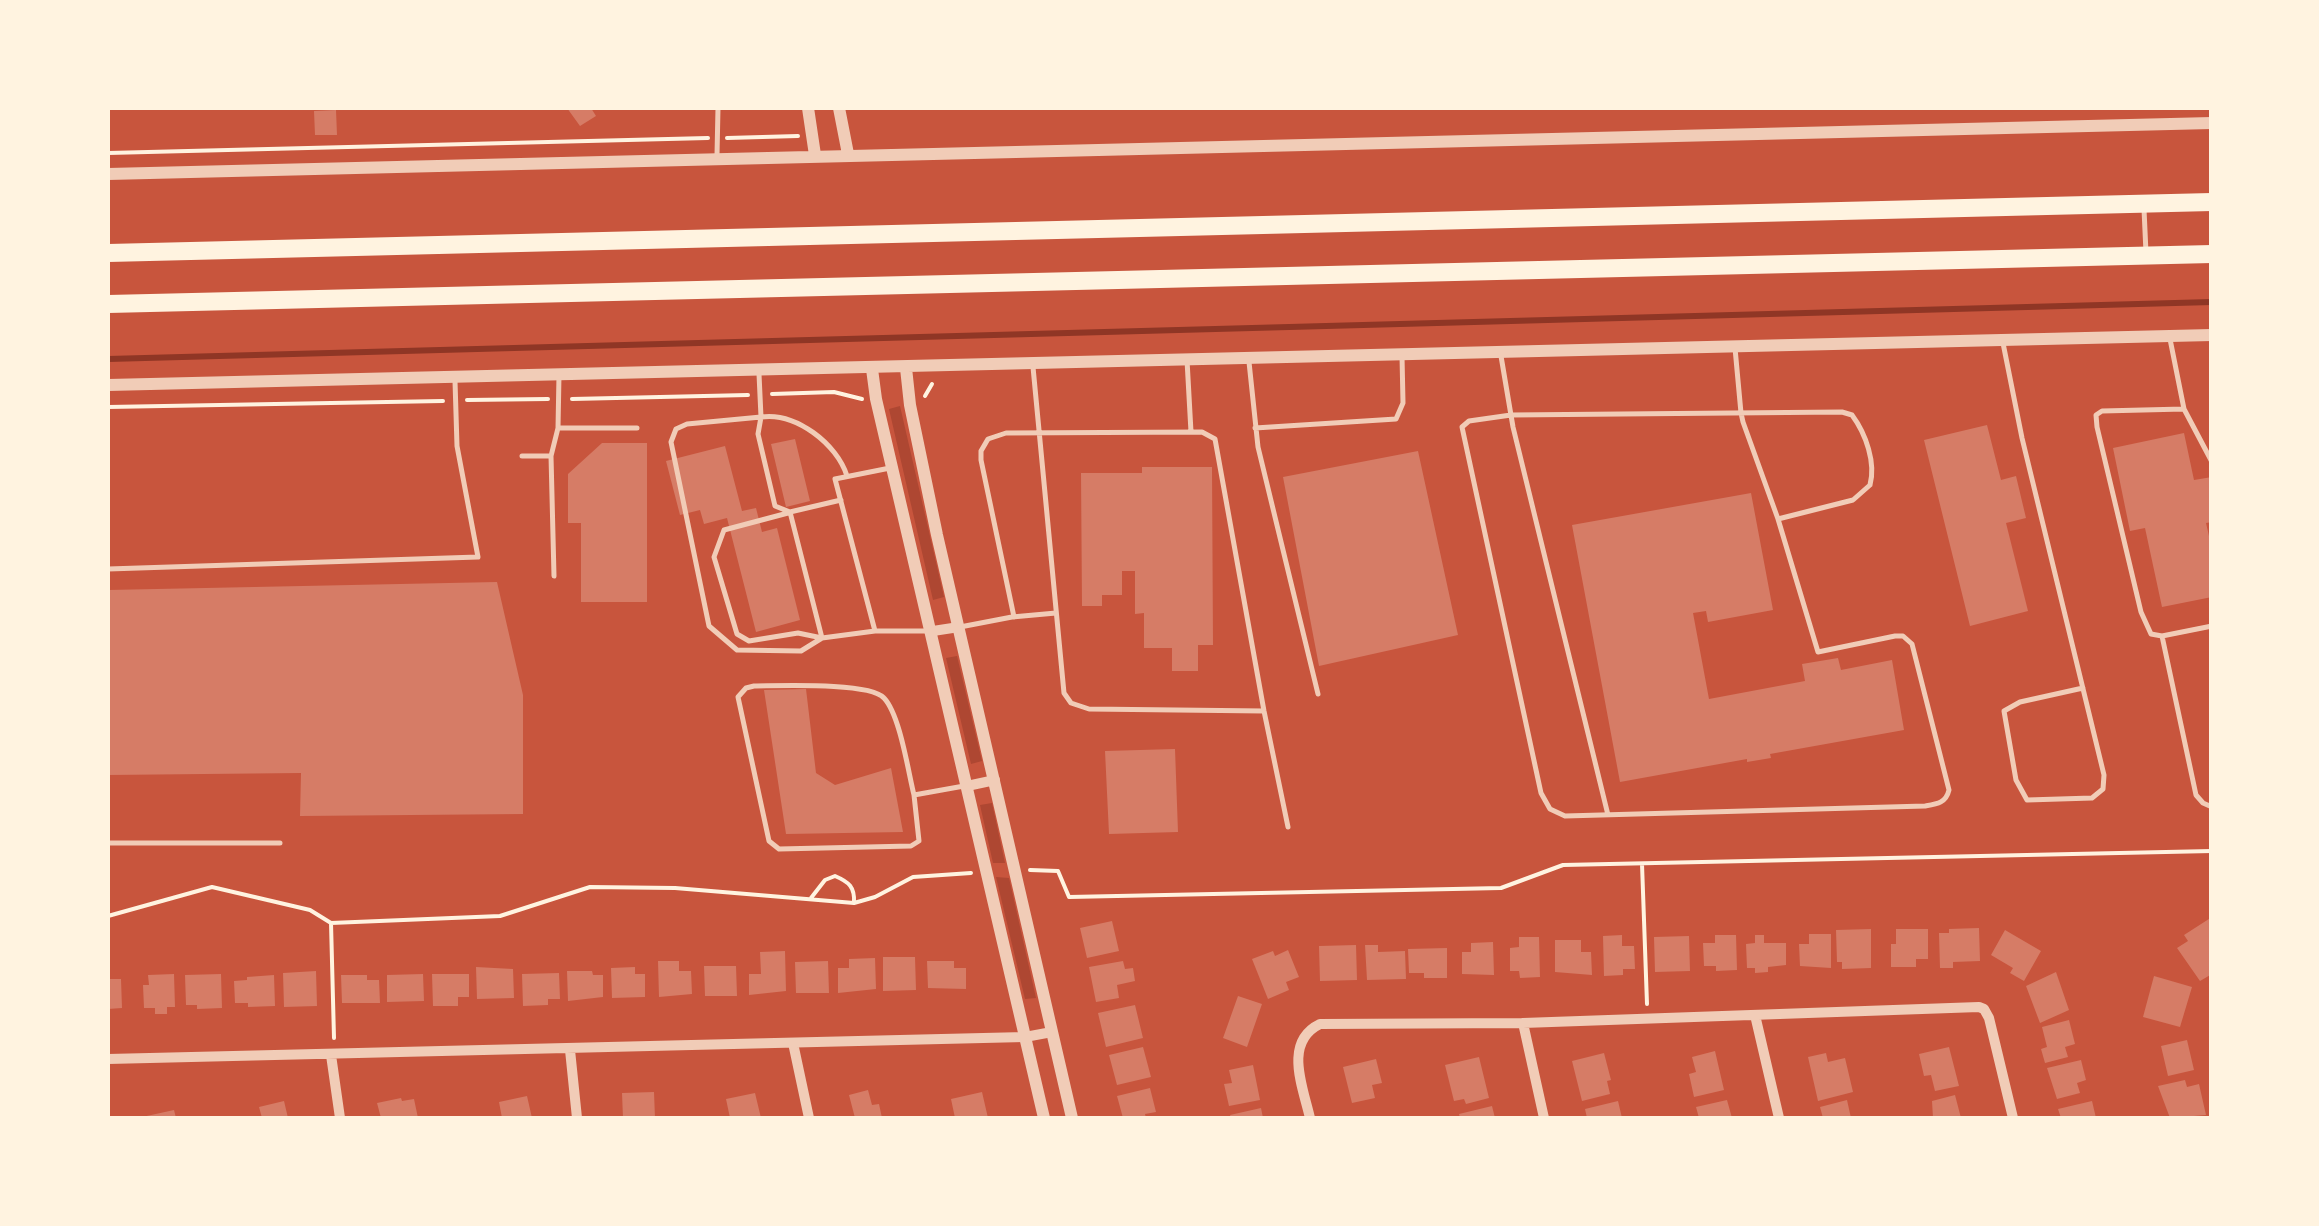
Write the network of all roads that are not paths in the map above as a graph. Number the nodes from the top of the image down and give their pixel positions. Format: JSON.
{"nodes":[{"id":1,"x":718,"y":108,"type":"edge"},
{"id":2,"x":808,"y":108,"type":"edge"},
{"id":3,"x":839,"y":108,"type":"edge"},
{"id":4,"x":2212,"y":123,"type":"edge"},
{"id":5,"x":848,"y":154,"type":"junction"},
{"id":6,"x":815,"y":156,"type":"junction"},
{"id":7,"x":716,"y":158,"type":"junction"},
{"id":8,"x":108,"y":174,"type":"edge"},
{"id":9,"x":2212,"y":202,"type":"edge"},
{"id":10,"x":2144,"y":204,"type":"junction"},
{"id":11,"x":108,"y":253,"type":"edge"},
{"id":12,"x":2212,"y":254,"type":"edge"},
{"id":13,"x":2146,"y":256,"type":"junction"},
{"id":14,"x":108,"y":304,"type":"edge"},
{"id":15,"x":2170,"y":336,"type":"junction"},
{"id":16,"x":2212,"y":336,"type":"edge"},
{"id":17,"x":2003,"y":340,"type":"junction"},
{"id":18,"x":1734,"y":347,"type":"junction"},
{"id":19,"x":1501,"y":353,"type":"junction"},
{"id":20,"x":1402,"y":355,"type":"junction"},
{"id":21,"x":1249,"y":359,"type":"junction"},
{"id":22,"x":1188,"y":360,"type":"junction"},
{"id":23,"x":1033,"y":364,"type":"junction"},
{"id":24,"x":906,"y":368,"type":"junction"},
{"id":25,"x":872,"y":369,"type":"junction"},
{"id":26,"x":760,"y":370,"type":"junction"},
{"id":27,"x":559,"y":375,"type":"junction"},
{"id":28,"x":455,"y":378,"type":"junction"},
{"id":29,"x":108,"y":385,"type":"edge"},
{"id":30,"x":2184,"y":410,"type":"junction"},
{"id":31,"x":1741,"y":413,"type":"junction"},
{"id":32,"x":1511,"y":415,"type":"junction"},
{"id":33,"x":761,"y":417,"type":"junction"},
{"id":34,"x":558,"y":428,"type":"junction"},
{"id":35,"x":636,"y":428,"type":"dead end"},
{"id":36,"x":1256,"y":428,"type":"junction"},
{"id":37,"x":1191,"y":432,"type":"junction"},
{"id":38,"x":1039,"y":433,"type":"junction"},
{"id":39,"x":522,"y":456,"type":"dead end"},
{"id":40,"x":550,"y":456,"type":"junction"},
{"id":41,"x":2212,"y":462,"type":"edge"},
{"id":42,"x":893,"y":467,"type":"junction"},
{"id":43,"x":847,"y":476,"type":"junction"},
{"id":44,"x":841,"y":500,"type":"junction"},
{"id":45,"x":790,"y":512,"type":"junction"},
{"id":46,"x":1778,"y":520,"type":"junction"},
{"id":47,"x":108,"y":569,"type":"edge"},
{"id":48,"x":554,"y":576,"type":"dead end"},
{"id":49,"x":1056,"y":613,"type":"junction"},
{"id":50,"x":1014,"y":617,"type":"junction"},
{"id":51,"x":2212,"y":626,"type":"edge"},
{"id":52,"x":959,"y":628,"type":"junction"},
{"id":53,"x":875,"y":632,"type":"junction"},
{"id":54,"x":932,"y":632,"type":"junction"},
{"id":55,"x":2162,"y":636,"type":"junction"},
{"id":56,"x":822,"y":638,"type":"junction"},
{"id":57,"x":2083,"y":688,"type":"junction"},
{"id":58,"x":1318,"y":694,"type":"dead end"},
{"id":59,"x":1264,"y":710,"type":"junction"},
{"id":60,"x":995,"y":780,"type":"junction"},
{"id":61,"x":967,"y":786,"type":"junction"},
{"id":62,"x":914,"y":795,"type":"junction"},
{"id":63,"x":2212,"y":806,"type":"edge"},
{"id":64,"x":1608,"y":815,"type":"junction"},
{"id":65,"x":1288,"y":827,"type":"dead end"},
{"id":66,"x":108,"y":843,"type":"edge"},
{"id":67,"x":280,"y":843,"type":"dead end"},
{"id":68,"x":1756,"y":1015,"type":"junction"},
{"id":69,"x":1524,"y":1023,"type":"junction"},
{"id":70,"x":1052,"y":1032,"type":"junction"},
{"id":71,"x":1025,"y":1037,"type":"junction"},
{"id":72,"x":793,"y":1044,"type":"junction"},
{"id":73,"x":570,"y":1050,"type":"junction"},
{"id":74,"x":331,"y":1055,"type":"junction"},
{"id":75,"x":108,"y":1060,"type":"edge"},
{"id":76,"x":340,"y":1118,"type":"edge"},
{"id":77,"x":577,"y":1118,"type":"edge"},
{"id":78,"x":810,"y":1118,"type":"edge"},
{"id":79,"x":1044,"y":1118,"type":"edge"},
{"id":80,"x":1072,"y":1118,"type":"edge"},
{"id":81,"x":1310,"y":1118,"type":"edge"},
{"id":82,"x":1544,"y":1118,"type":"edge"},
{"id":83,"x":1779,"y":1118,"type":"edge"},
{"id":84,"x":2013,"y":1118,"type":"edge"}],
"edges":[{"from":1,"to":7,"type":"lane"},
{"from":2,"to":6,"type":"street"},
{"from":3,"to":5,"type":"street"},
{"from":4,"to":5,"type":"street"},
{"from":5,"to":6,"type":"street"},
{"from":6,"to":7,"type":"street"},
{"from":7,"to":8,"type":"street"},
{"from":9,"to":10,"type":"highway"},
{"from":10,"to":11,"type":"highway"},
{"from":10,"to":13,"type":"lane"},
{"from":12,"to":13,"type":"highway"},
{"from":13,"to":14,"type":"highway"},
{"from":15,"to":16,"type":"street"},
{"from":15,"to":17,"type":"street"},
{"from":15,"to":30,"type":"lane"},
{"from":17,"to":18,"type":"street"},
{"from":17,"to":57,"type":"lane"},
{"from":18,"to":19,"type":"street"},
{"from":18,"to":31,"type":"lane"},
{"from":19,"to":20,"type":"street"},
{"from":19,"to":32,"type":"lane"},
{"from":20,"to":21,"type":"street"},
{"from":20,"to":36,"type":"lane"},
{"from":21,"to":22,"type":"street"},
{"from":21,"to":36,"type":"lane"},
{"from":22,"to":23,"type":"street"},
{"from":22,"to":37,"type":"lane"},
{"from":23,"to":24,"type":"street"},
{"from":23,"to":38,"type":"lane"},
{"from":24,"to":25,"type":"street"},
{"from":24,"to":52,"type":"street"},
{"from":25,"to":26,"type":"street"},
{"from":25,"to":42,"type":"street"},
{"from":26,"to":27,"type":"street"},
{"from":26,"to":33,"type":"lane"},
{"from":27,"to":28,"type":"street"},
{"from":27,"to":34,"type":"lane"},
{"from":28,"to":29,"type":"street"},
{"from":28,"to":47,"type":"lane"},
{"from":30,"to":41,"type":"lane"},
{"from":30,"to":55,"type":"lane"},
{"from":31,"to":32,"type":"lane"},
{"from":31,"to":46,"type":"lane"},
{"from":31,"to":46,"type":"lane"},
{"from":32,"to":64,"type":"lane"},
{"from":32,"to":64,"type":"lane"},
{"from":33,"to":43,"type":"lane"},
{"from":33,"to":45,"type":"lane"},
{"from":33,"to":56,"type":"lane"},
{"from":34,"to":35,"type":"lane"},
{"from":34,"to":40,"type":"lane"},
{"from":36,"to":58,"type":"lane"},
{"from":37,"to":38,"type":"lane"},
{"from":37,"to":59,"type":"lane"},
{"from":38,"to":49,"type":"lane"},
{"from":38,"to":50,"type":"lane"},
{"from":39,"to":40,"type":"lane"},
{"from":40,"to":48,"type":"lane"},
{"from":42,"to":43,"type":"lane"},
{"from":42,"to":54,"type":"street"},
{"from":43,"to":44,"type":"lane"},
{"from":44,"to":45,"type":"lane"},
{"from":44,"to":53,"type":"lane"},
{"from":45,"to":56,"type":"lane"},
{"from":45,"to":56,"type":"lane"},
{"from":46,"to":64,"type":"lane"},
{"from":49,"to":50,"type":"lane"},
{"from":49,"to":59,"type":"lane"},
{"from":50,"to":52,"type":"lane"},
{"from":51,"to":55,"type":"lane"},
{"from":52,"to":54,"type":"street"},
{"from":52,"to":60,"type":"street"},
{"from":53,"to":54,"type":"lane"},
{"from":53,"to":56,"type":"lane"},
{"from":54,"to":61,"type":"street"},
{"from":55,"to":63,"type":"lane"},
{"from":57,"to":57,"type":"lane"},
{"from":59,"to":65,"type":"lane"},
{"from":60,"to":61,"type":"street"},
{"from":60,"to":70,"type":"street"},
{"from":61,"to":62,"type":"lane"},
{"from":61,"to":71,"type":"street"},
{"from":62,"to":62,"type":"lane"},
{"from":66,"to":67,"type":"lane"},
{"from":68,"to":69,"type":"street"},
{"from":68,"to":83,"type":"street"},
{"from":68,"to":84,"type":"street"},
{"from":69,"to":81,"type":"street"},
{"from":69,"to":82,"type":"street"},
{"from":70,"to":71,"type":"street"},
{"from":70,"to":80,"type":"street"},
{"from":71,"to":72,"type":"street"},
{"from":71,"to":79,"type":"street"},
{"from":72,"to":73,"type":"street"},
{"from":72,"to":78,"type":"street"},
{"from":73,"to":74,"type":"street"},
{"from":73,"to":77,"type":"street"},
{"from":74,"to":75,"type":"street"},
{"from":74,"to":76,"type":"street"}]}
